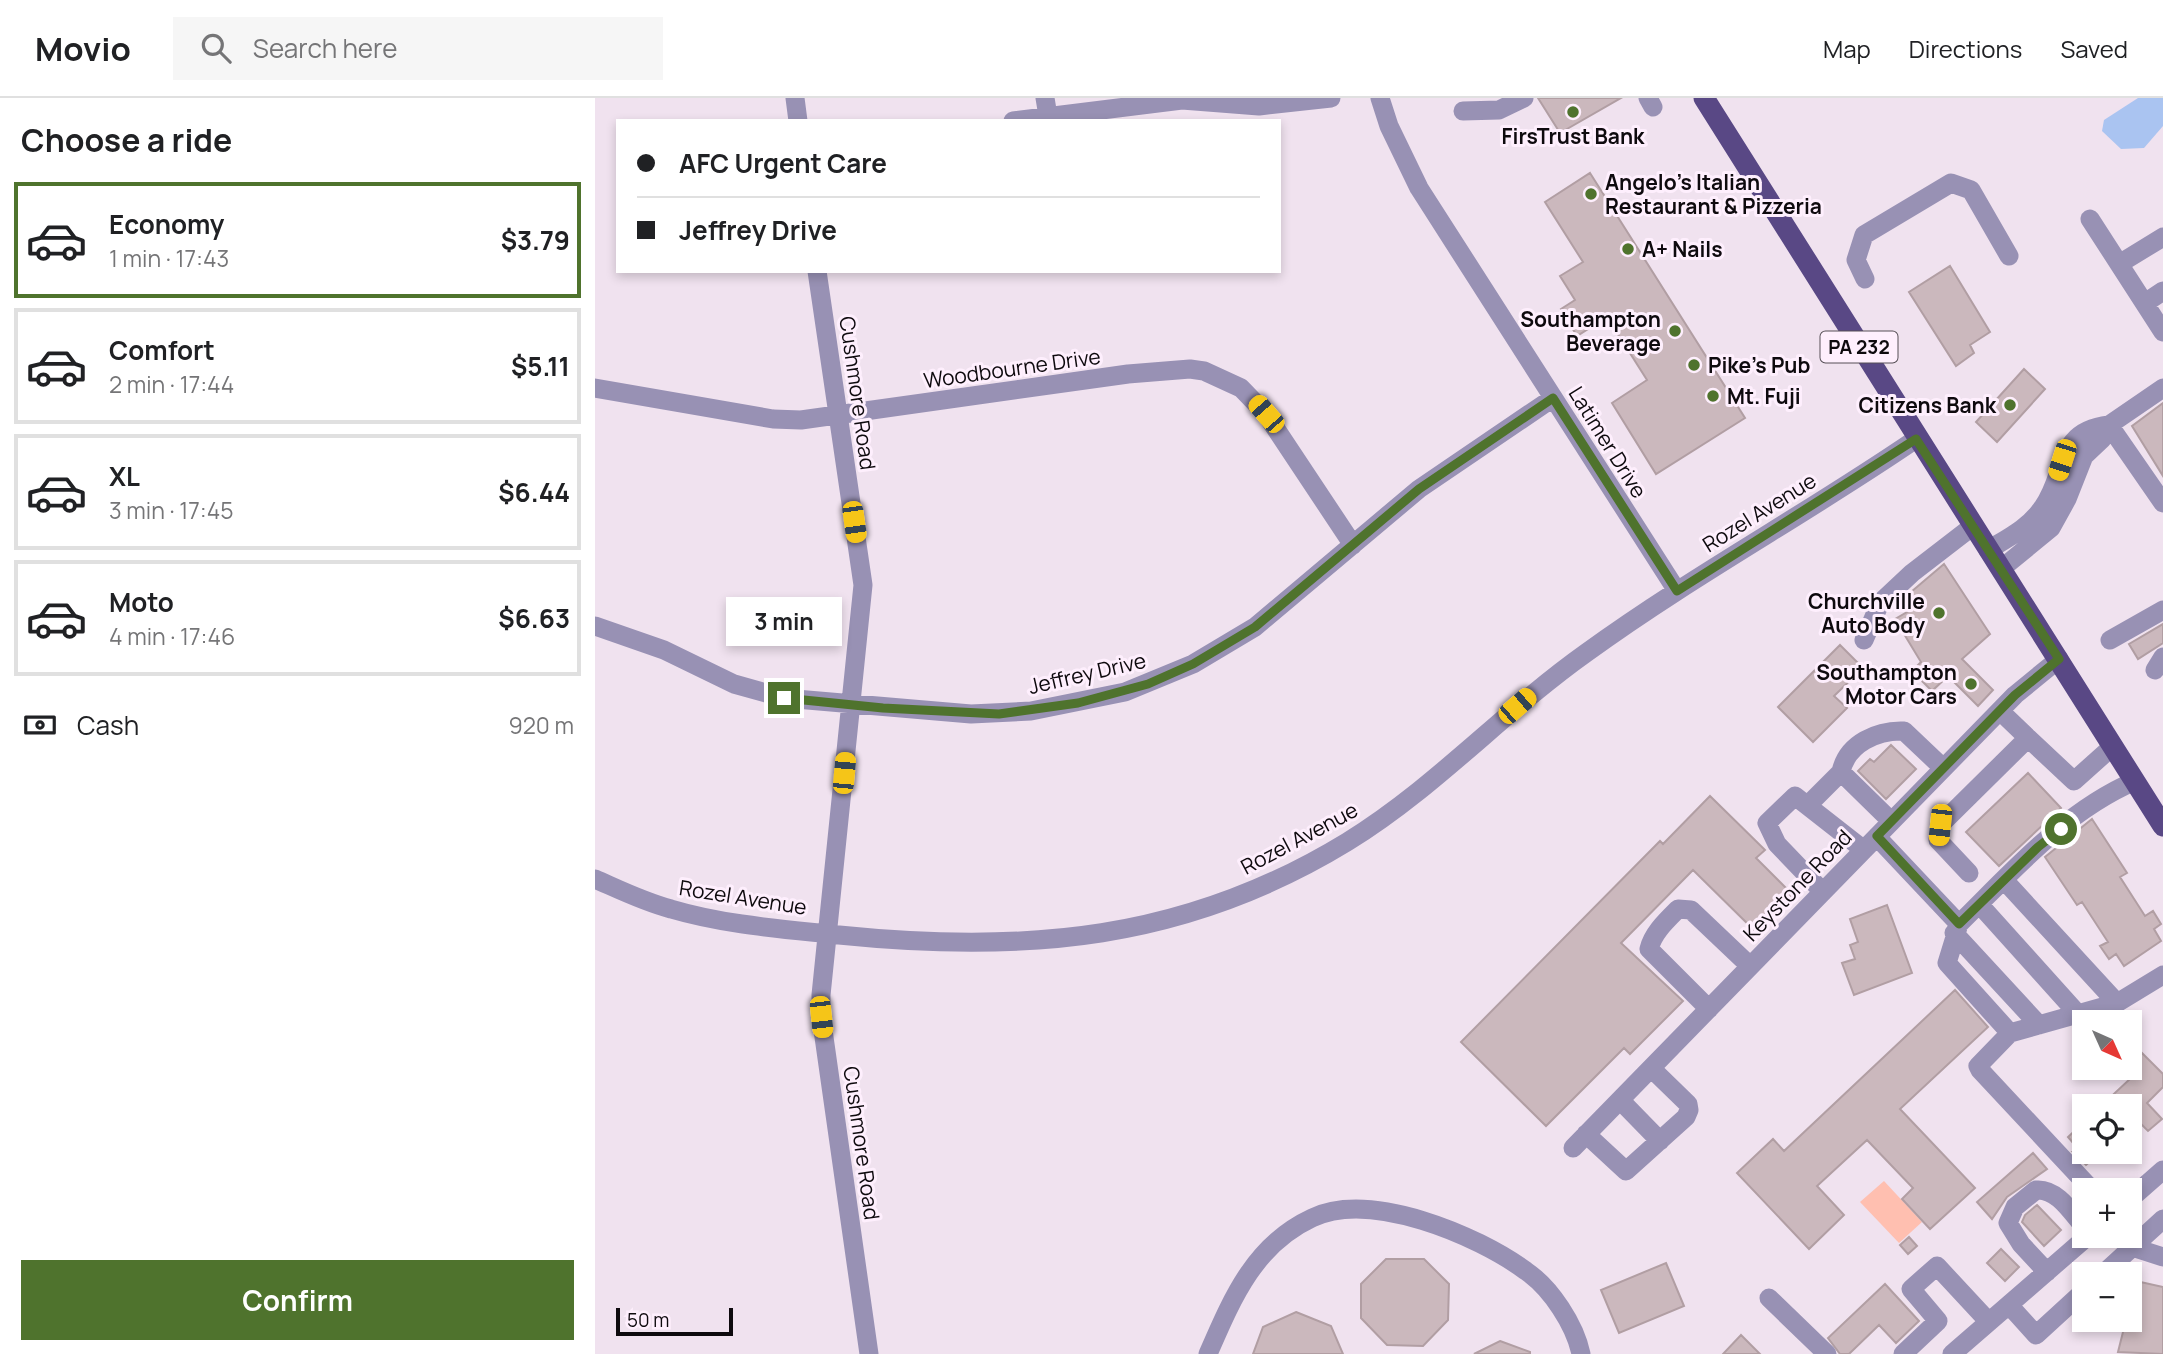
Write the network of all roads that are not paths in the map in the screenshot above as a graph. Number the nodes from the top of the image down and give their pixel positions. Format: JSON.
{"nodes":[{"id":1,"x":795,"y":98,"type":"edge"},
{"id":2,"x":1331,"y":98,"type":"edge"},
{"id":3,"x":1380,"y":98,"type":"edge"},
{"id":4,"x":1524,"y":98,"type":"edge"},
{"id":5,"x":1704,"y":98,"type":"edge"},
{"id":6,"x":1047,"y":107,"type":"edge"},
{"id":7,"x":1463,"y":111,"type":"dead end"},
{"id":8,"x":798,"y":119,"type":"edge"},
{"id":9,"x":1018,"y":119,"type":"edge"},
{"id":10,"x":2090,"y":219,"type":"dead end"},
{"id":11,"x":2163,"y":237,"type":"edge"},
{"id":12,"x":2009,"y":256,"type":"dead end"},
{"id":13,"x":2119,"y":264,"type":"junction"},
{"id":14,"x":817,"y":273,"type":"edge"},
{"id":15,"x":1865,"y":279,"type":"dead end"},
{"id":16,"x":2163,"y":291,"type":"edge"},
{"id":17,"x":2145,"y":303,"type":"junction"},
{"id":18,"x":2163,"y":332,"type":"edge"},
{"id":19,"x":595,"y":388,"type":"edge"},
{"id":20,"x":2163,"y":388,"type":"edge"},
{"id":21,"x":1553,"y":398,"type":"junction"},
{"id":22,"x":839,"y":416,"type":"junction"},
{"id":23,"x":2109,"y":425,"type":"junction"},
{"id":24,"x":1916,"y":439,"type":"junction"},
{"id":25,"x":2163,"y":503,"type":"edge"},
{"id":26,"x":1973,"y":526,"type":"junction"},
{"id":27,"x":1353,"y":545,"type":"junction"},
{"id":28,"x":1988,"y":551,"type":"junction"},
{"id":29,"x":2001,"y":569,"type":"junction"},
{"id":30,"x":1677,"y":591,"type":"junction"},
{"id":31,"x":2163,"y":610,"type":"edge"},
{"id":32,"x":595,"y":626,"type":"edge"},
{"id":33,"x":1864,"y":640,"type":"dead end"},
{"id":34,"x":2110,"y":640,"type":"dead end"},
{"id":35,"x":2059,"y":659,"type":"junction"},
{"id":36,"x":850,"y":704,"type":"junction"},
{"id":37,"x":2000,"y":711,"type":"junction"},
{"id":38,"x":2028,"y":738,"type":"junction"},
{"id":39,"x":2113,"y":746,"type":"junction"},
{"id":40,"x":1943,"y":768,"type":"junction"},
{"id":41,"x":1841,"y":772,"type":"junction"},
{"id":42,"x":2135,"y":781,"type":"junction"},
{"id":43,"x":1808,"y":805,"type":"junction"},
{"id":44,"x":1891,"y":821,"type":"junction"},
{"id":45,"x":2163,"y":826,"type":"edge"},
{"id":46,"x":1870,"y":843,"type":"junction"},
{"id":47,"x":1969,"y":873,"type":"dead end"},
{"id":48,"x":595,"y":879,"type":"edge"},
{"id":49,"x":2004,"y":880,"type":"junction"},
{"id":50,"x":1823,"y":892,"type":"junction"},
{"id":51,"x":1979,"y":904,"type":"junction"},
{"id":52,"x":1956,"y":929,"type":"junction"},
{"id":53,"x":827,"y":933,"type":"junction"},
{"id":54,"x":1750,"y":966,"type":"junction"},
{"id":55,"x":2163,"y":975,"type":"edge"},
{"id":56,"x":2117,"y":1003,"type":"junction"},
{"id":57,"x":1709,"y":1009,"type":"junction"},
{"id":58,"x":2073,"y":1010,"type":"edge"},
{"id":59,"x":2092,"y":1010,"type":"edge"},
{"id":60,"x":2072,"y":1015,"type":"edge"},
{"id":61,"x":2039,"y":1025,"type":"junction"},
{"id":62,"x":2010,"y":1033,"type":"junction"},
{"id":63,"x":1651,"y":1068,"type":"junction"},
{"id":64,"x":1620,"y":1100,"type":"junction"},
{"id":65,"x":1660,"y":1141,"type":"junction"},
{"id":66,"x":2163,"y":1170,"type":"edge"},
{"id":67,"x":2081,"y":1178,"type":"edge"},
{"id":68,"x":2142,"y":1188,"type":"edge"},
{"id":69,"x":2072,"y":1214,"type":"edge"},
{"id":70,"x":2163,"y":1219,"type":"edge"},
{"id":71,"x":2142,"y":1232,"type":"edge"},
{"id":72,"x":2142,"y":1247,"type":"edge"},
{"id":73,"x":2074,"y":1248,"type":"edge"},
{"id":74,"x":2163,"y":1256,"type":"edge"},
{"id":75,"x":2047,"y":1272,"type":"junction"},
{"id":76,"x":1769,"y":1298,"type":"dead end"},
{"id":77,"x":2072,"y":1302,"type":"edge"},
{"id":78,"x":2008,"y":1305,"type":"junction"},
{"id":79,"x":1989,"y":1322,"type":"junction"},
{"id":80,"x":869,"y":1354,"type":"edge"},
{"id":81,"x":1208,"y":1354,"type":"edge"},
{"id":82,"x":1581,"y":1354,"type":"edge"},
{"id":83,"x":1827,"y":1354,"type":"edge"},
{"id":84,"x":1903,"y":1354,"type":"edge"},
{"id":85,"x":1952,"y":1354,"type":"edge"}],
"edges":[{"from":1,"to":8,"type":"street"},
{"from":2,"to":6,"type":"street"},
{"from":3,"to":21,"type":"street","name":"Latimer Drive"},
{"from":4,"to":7,"type":"street"},
{"from":5,"to":24,"type":"main road","number":"PA 232"},
{"from":6,"to":9,"type":"street"},
{"from":10,"to":13,"type":"street"},
{"from":11,"to":13,"type":"street"},
{"from":12,"to":15,"type":"street"},
{"from":13,"to":17,"type":"street"},
{"from":14,"to":22,"type":"street","name":"Cushmore Road"},
{"from":16,"to":17,"type":"street"},
{"from":17,"to":18,"type":"street"},
{"from":19,"to":22,"type":"street","name":"Woodbourne Drive"},
{"from":20,"to":23,"type":"street"},
{"from":21,"to":27,"type":"street","name":"Jeffrey Drive"},
{"from":21,"to":30,"type":"street","name":"Latimer Drive"},
{"from":22,"to":27,"type":"street","name":"Woodbourne Drive"},
{"from":22,"to":36,"type":"street","name":"Cushmore Road"},
{"from":23,"to":25,"type":"street"},
{"from":23,"to":28,"type":"street"},
{"from":23,"to":29,"type":"street"},
{"from":24,"to":26,"type":"main road","number":"PA 232"},
{"from":24,"to":30,"type":"street","name":"Rozel Avenue"},
{"from":26,"to":28,"type":"main road","number":"PA 232"},
{"from":26,"to":33,"type":"street"},
{"from":27,"to":36,"type":"street","name":"Jeffrey Drive"},
{"from":28,"to":29,"type":"main road","number":"PA 232"},
{"from":29,"to":35,"type":"main road","number":"PA 232"},
{"from":30,"to":53,"type":"street","name":"Rozel Avenue"},
{"from":31,"to":34,"type":"street"},
{"from":32,"to":36,"type":"street","name":"Jeffrey Drive"},
{"from":35,"to":37,"type":"street","name":"Keystone Road"},
{"from":35,"to":39,"type":"main road","number":"PA 232"},
{"from":36,"to":53,"type":"street","name":"Cushmore Road"},
{"from":37,"to":38,"type":"street"},
{"from":37,"to":40,"type":"street","name":"Keystone Road"},
{"from":38,"to":39,"type":"street"},
{"from":38,"to":47,"type":"street"},
{"from":39,"to":42,"type":"main road","number":"PA 232"},
{"from":40,"to":41,"type":"street"},
{"from":40,"to":44,"type":"street","name":"Keystone Road"},
{"from":41,"to":43,"type":"street"},
{"from":41,"to":44,"type":"street"},
{"from":42,"to":45,"type":"main road","number":"PA 232"},
{"from":42,"to":49,"type":"street"},
{"from":43,"to":46,"type":"street"},
{"from":43,"to":50,"type":"street"},
{"from":44,"to":46,"type":"street","name":"Keystone Road"},
{"from":46,"to":50,"type":"street","name":"Keystone Road"},
{"from":46,"to":52,"type":"street"},
{"from":48,"to":53,"type":"street","name":"Rozel Avenue"},
{"from":49,"to":51,"type":"street"},
{"from":49,"to":56,"type":"street"},
{"from":50,"to":54,"type":"street","name":"Keystone Road"},
{"from":51,"to":52,"type":"street"},
{"from":51,"to":58,"type":"street"},
{"from":52,"to":61,"type":"street"},
{"from":52,"to":62,"type":"street"},
{"from":53,"to":80,"type":"street","name":"Cushmore Road"},
{"from":54,"to":57,"type":"street","name":"Keystone Road"},
{"from":54,"to":57,"type":"street"},
{"from":55,"to":56,"type":"street"},
{"from":56,"to":59,"type":"street"},
{"from":57,"to":63,"type":"street","name":"Keystone Road"},
{"from":60,"to":61,"type":"street"},
{"from":61,"to":62,"type":"street"},
{"from":62,"to":67,"type":"street"},
{"from":63,"to":64,"type":"street","name":"Keystone Road"},
{"from":63,"to":65,"type":"street"},
{"from":64,"to":65,"type":"street"},
{"from":64,"to":65,"type":"street","name":"Keystone Road"},
{"from":66,"to":68,"type":"street"},
{"from":69,"to":75,"type":"street"},
{"from":70,"to":71,"type":"street"},
{"from":72,"to":74,"type":"street"},
{"from":73,"to":75,"type":"street"},
{"from":75,"to":78,"type":"street"},
{"from":76,"to":83,"type":"street"},
{"from":77,"to":78,"type":"street"},
{"from":78,"to":79,"type":"street"},
{"from":79,"to":84,"type":"street"},
{"from":79,"to":85,"type":"street"},
{"from":81,"to":82,"type":"street"}]}
